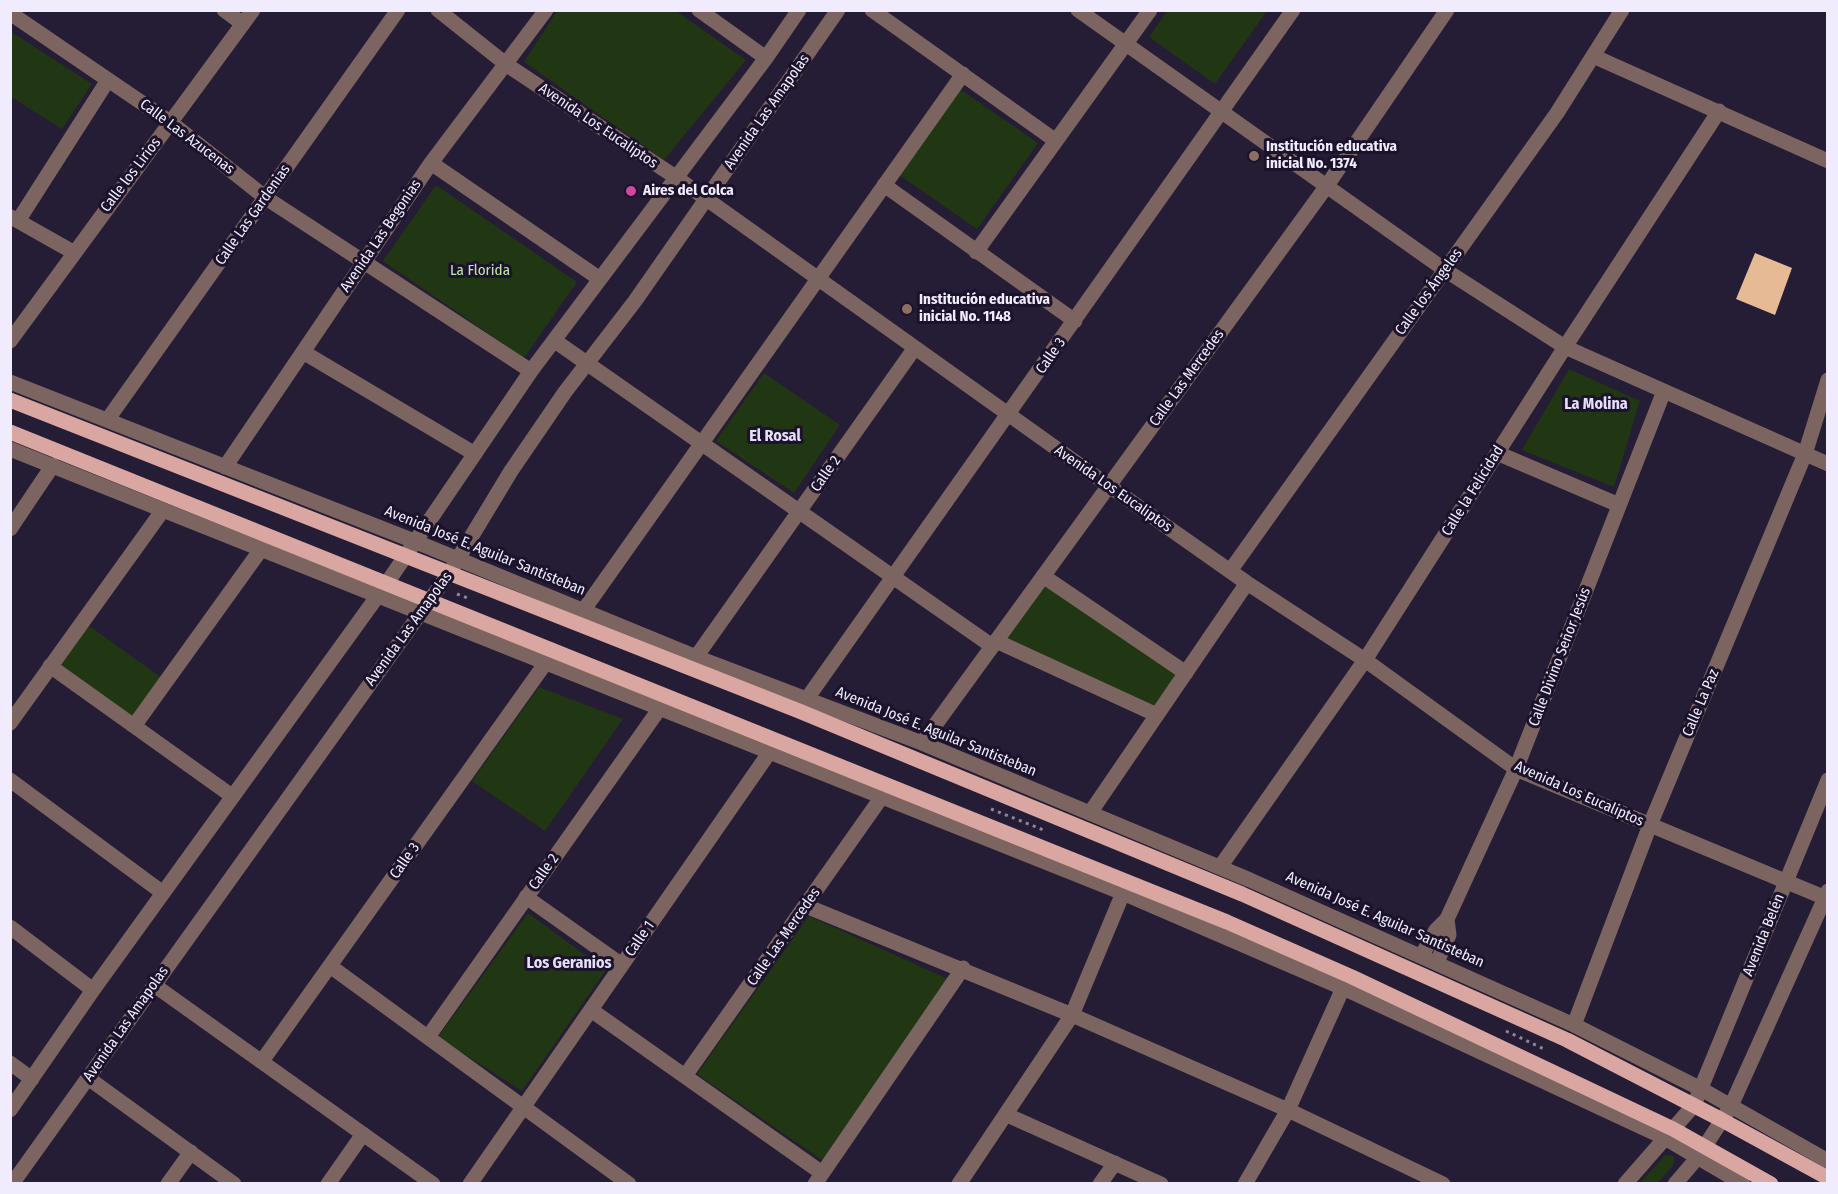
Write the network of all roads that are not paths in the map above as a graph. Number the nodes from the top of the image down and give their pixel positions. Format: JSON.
{"nodes":[{"id":1,"x":224,"y":10,"type":"edge"},
{"id":2,"x":253,"y":10,"type":"edge"},
{"id":3,"x":398,"y":10,"type":"edge"},
{"id":4,"x":438,"y":10,"type":"edge"},
{"id":5,"x":546,"y":10,"type":"edge"},
{"id":6,"x":699,"y":10,"type":"edge"},
{"id":7,"x":799,"y":10,"type":"edge"},
{"id":8,"x":838,"y":10,"type":"edge"},
{"id":9,"x":872,"y":10,"type":"edge"},
{"id":10,"x":1078,"y":10,"type":"edge"},
{"id":11,"x":1150,"y":10,"type":"edge"},
{"id":12,"x":1293,"y":10,"type":"edge"},
{"id":13,"x":1447,"y":10,"type":"edge"},
{"id":14,"x":1622,"y":10,"type":"edge"},
{"id":15,"x":10,"y":13,"type":"edge"},
{"id":16,"x":243,"y":24,"type":"junction"},
{"id":17,"x":1126,"y":45,"type":"junction"},
{"id":18,"x":1593,"y":56,"type":"junction"},
{"id":19,"x":766,"y":58,"type":"junction"},
{"id":20,"x":507,"y":65,"type":"junction"},
{"id":21,"x":963,"y":74,"type":"junction"},
{"id":22,"x":108,"y":80,"type":"junction"},
{"id":23,"x":1719,"y":111,"type":"junction"},
{"id":24,"x":1221,"y":112,"type":"junction"},
{"id":25,"x":170,"y":122,"type":"junction"},
{"id":26,"x":1056,"y":141,"type":"junction"},
{"id":27,"x":1827,"y":160,"type":"edge"},
{"id":28,"x":431,"y":162,"type":"junction"},
{"id":29,"x":677,"y":178,"type":"junction"},
{"id":30,"x":884,"y":185,"type":"junction"},
{"id":31,"x":1326,"y":187,"type":"junction"},
{"id":32,"x":266,"y":198,"type":"junction"},
{"id":33,"x":705,"y":199,"type":"junction"},
{"id":34,"x":14,"y":219,"type":"edge"},
{"id":35,"x":73,"y":252,"type":"junction"},
{"id":36,"x":976,"y":252,"type":"junction"},
{"id":37,"x":362,"y":263,"type":"junction"},
{"id":38,"x":1445,"y":270,"type":"junction"},
{"id":39,"x":600,"y":279,"type":"junction"},
{"id":40,"x":816,"y":279,"type":"junction"},
{"id":41,"x":1075,"y":321,"type":"junction"},
{"id":42,"x":10,"y":341,"type":"edge"},
{"id":43,"x":555,"y":341,"type":"junction"},
{"id":44,"x":1565,"y":347,"type":"junction"},
{"id":45,"x":914,"y":349,"type":"junction"},
{"id":46,"x":303,"y":352,"type":"junction"},
{"id":47,"x":586,"y":365,"type":"junction"},
{"id":48,"x":531,"y":371,"type":"junction"},
{"id":49,"x":1827,"y":380,"type":"edge"},
{"id":50,"x":10,"y":382,"type":"edge"},
{"id":51,"x":1664,"y":392,"type":"junction"},
{"id":52,"x":10,"y":400,"type":"edge"},
{"id":53,"x":1009,"y":415,"type":"junction"},
{"id":54,"x":108,"y":419,"type":"junction"},
{"id":55,"x":10,"y":432,"type":"edge"},
{"id":56,"x":700,"y":444,"type":"junction"},
{"id":57,"x":10,"y":449,"type":"edge"},
{"id":58,"x":1497,"y":453,"type":"junction"},
{"id":59,"x":475,"y":454,"type":"junction"},
{"id":60,"x":1805,"y":454,"type":"junction"},
{"id":61,"x":1827,"y":464,"type":"edge"},
{"id":62,"x":53,"y":465,"type":"junction"},
{"id":63,"x":225,"y":467,"type":"junction"},
{"id":64,"x":1108,"y":486,"type":"junction"},
{"id":65,"x":1619,"y":505,"type":"junction"},
{"id":66,"x":163,"y":510,"type":"junction"},
{"id":67,"x":798,"y":512,"type":"junction"},
{"id":68,"x":10,"y":529,"type":"edge"},
{"id":69,"x":414,"y":541,"type":"junction"},
{"id":70,"x":262,"y":548,"type":"junction"},
{"id":71,"x":403,"y":555,"type":"junction"},
{"id":72,"x":454,"y":566,"type":"junction"},
{"id":73,"x":1230,"y":571,"type":"junction"},
{"id":74,"x":1043,"y":576,"type":"junction"},
{"id":75,"x":893,"y":578,"type":"junction"},
{"id":76,"x":1247,"y":583,"type":"junction"},
{"id":77,"x":382,"y":589,"type":"junction"},
{"id":78,"x":425,"y":607,"type":"junction"},
{"id":79,"x":583,"y":611,"type":"junction"},
{"id":80,"x":994,"y":644,"type":"junction"},
{"id":81,"x":696,"y":657,"type":"junction"},
{"id":82,"x":1365,"y":660,"type":"junction"},
{"id":83,"x":547,"y":661,"type":"junction"},
{"id":84,"x":50,"y":666,"type":"junction"},
{"id":85,"x":1186,"y":673,"type":"junction"},
{"id":86,"x":807,"y":700,"type":"junction"},
{"id":87,"x":660,"y":708,"type":"junction"},
{"id":88,"x":1157,"y":715,"type":"junction"},
{"id":89,"x":10,"y":723,"type":"edge"},
{"id":90,"x":134,"y":726,"type":"junction"},
{"id":91,"x":922,"y":743,"type":"junction"},
{"id":92,"x":769,"y":753,"type":"junction"},
{"id":93,"x":1516,"y":769,"type":"junction"},
{"id":94,"x":10,"y":780,"type":"edge"},
{"id":95,"x":1827,"y":780,"type":"edge"},
{"id":96,"x":232,"y":796,"type":"junction"},
{"id":97,"x":881,"y":798,"type":"junction"},
{"id":98,"x":1090,"y":813,"type":"junction"},
{"id":99,"x":1650,"y":825,"type":"junction"},
{"id":100,"x":1220,"y":867,"type":"junction"},
{"id":101,"x":1786,"y":882,"type":"junction"},
{"id":102,"x":163,"y":893,"type":"junction"},
{"id":103,"x":1123,"y":893,"type":"junction"},
{"id":104,"x":1827,"y":896,"type":"edge"},
{"id":105,"x":526,"y":897,"type":"junction"},
{"id":106,"x":806,"y":906,"type":"junction"},
{"id":107,"x":1447,"y":919,"type":"junction"},
{"id":108,"x":10,"y":927,"type":"edge"},
{"id":109,"x":1422,"y":955,"type":"junction"},
{"id":110,"x":1437,"y":962,"type":"junction"},
{"id":111,"x":622,"y":965,"type":"junction"},
{"id":112,"x":330,"y":966,"type":"junction"},
{"id":113,"x":963,"y":968,"type":"junction"},
{"id":114,"x":153,"y":985,"type":"junction"},
{"id":115,"x":1343,"y":988,"type":"junction"},
{"id":116,"x":93,"y":990,"type":"junction"},
{"id":117,"x":591,"y":1010,"type":"junction"},
{"id":118,"x":1072,"y":1015,"type":"junction"},
{"id":119,"x":1574,"y":1025,"type":"junction"},
{"id":120,"x":428,"y":1037,"type":"junction"},
{"id":121,"x":262,"y":1061,"type":"junction"},
{"id":122,"x":10,"y":1063,"type":"edge"},
{"id":123,"x":686,"y":1076,"type":"junction"},
{"id":124,"x":88,"y":1078,"type":"junction"},
{"id":125,"x":32,"y":1079,"type":"junction"},
{"id":126,"x":1701,"y":1089,"type":"junction"},
{"id":127,"x":1694,"y":1106,"type":"junction"},
{"id":128,"x":1731,"y":1106,"type":"junction"},
{"id":129,"x":522,"y":1108,"type":"junction"},
{"id":130,"x":10,"y":1110,"type":"edge"},
{"id":131,"x":1288,"y":1110,"type":"junction"},
{"id":132,"x":1007,"y":1114,"type":"junction"},
{"id":133,"x":1722,"y":1120,"type":"junction"},
{"id":134,"x":363,"y":1134,"type":"junction"},
{"id":135,"x":1669,"y":1134,"type":"junction"},
{"id":136,"x":1702,"y":1151,"type":"junction"},
{"id":137,"x":191,"y":1152,"type":"junction"},
{"id":138,"x":1827,"y":1161,"type":"edge"},
{"id":139,"x":1115,"y":1163,"type":"junction"},
{"id":140,"x":819,"y":1178,"type":"edge"},
{"id":141,"x":1827,"y":1178,"type":"edge"},
{"id":142,"x":619,"y":1181,"type":"edge"},
{"id":143,"x":12,"y":1184,"type":"edge"},
{"id":144,"x":168,"y":1184,"type":"edge"},
{"id":145,"x":234,"y":1184,"type":"edge"},
{"id":146,"x":328,"y":1184,"type":"edge"},
{"id":147,"x":433,"y":1184,"type":"edge"},
{"id":148,"x":470,"y":1184,"type":"edge"},
{"id":149,"x":958,"y":1184,"type":"edge"},
{"id":150,"x":1100,"y":1184,"type":"edge"},
{"id":151,"x":1161,"y":1184,"type":"edge"},
{"id":152,"x":1245,"y":1184,"type":"edge"},
{"id":153,"x":1443,"y":1184,"type":"edge"},
{"id":154,"x":1625,"y":1184,"type":"edge"},
{"id":155,"x":1675,"y":1184,"type":"edge"},
{"id":156,"x":1743,"y":1184,"type":"edge"},
{"id":157,"x":1772,"y":1184,"type":"edge"}],
"edges":[{"from":1,"to":16,"type":"street"},
{"from":2,"to":16,"type":"street","name":"Calle los Lirios"},
{"from":3,"to":32,"type":"street","name":"Calle Las Gardenias"},
{"from":4,"to":20,"type":"street","name":"Avenida Los Eucaliptos"},
{"from":5,"to":20,"type":"street","name":"Avenida Las Begonias"},
{"from":6,"to":19,"type":"street"},
{"from":7,"to":19,"type":"street"},
{"from":8,"to":33,"type":"street","name":"Avenida Las Amapolas"},
{"from":9,"to":21,"type":"street"},
{"from":10,"to":17,"type":"street"},
{"from":11,"to":17,"type":"street"},
{"from":12,"to":24,"type":"street","name":"Calle 3"},
{"from":13,"to":31,"type":"street","name":"Calle Las Mercedes"},
{"from":14,"to":18,"type":"street","name":"Calle los Ángeles"},
{"from":15,"to":22,"type":"street","name":"Calle Las Azucenas"},
{"from":16,"to":25,"type":"street","name":"Calle los Lirios"},
{"from":17,"to":24,"type":"street"},
{"from":17,"to":26,"type":"street"},
{"from":18,"to":23,"type":"street"},
{"from":18,"to":38,"type":"street","name":"Calle los Ángeles"},
{"from":19,"to":29,"type":"street"},
{"from":20,"to":28,"type":"street","name":"Avenida Las Begonias"},
{"from":20,"to":29,"type":"street","name":"Avenida Los Eucaliptos"},
{"from":21,"to":26,"type":"street"},
{"from":21,"to":30,"type":"street"},
{"from":22,"to":25,"type":"street","name":"Calle Las Azucenas"},
{"from":22,"to":34,"type":"street"},
{"from":23,"to":27,"type":"street"},
{"from":23,"to":44,"type":"street","name":"Calle la Felicidad"},
{"from":24,"to":31,"type":"street"},
{"from":24,"to":41,"type":"street","name":"Calle 3"},
{"from":25,"to":32,"type":"street","name":"Calle Las Azucenas"},
{"from":25,"to":35,"type":"street","name":"Calle los Lirios"},
{"from":26,"to":36,"type":"street"},
{"from":28,"to":37,"type":"street","name":"Avenida Las Begonias"},
{"from":28,"to":39,"type":"street"},
{"from":29,"to":33,"type":"street","name":"Avenida Los Eucaliptos"},
{"from":29,"to":39,"type":"street"},
{"from":30,"to":36,"type":"street"},
{"from":30,"to":40,"type":"street"},
{"from":31,"to":38,"type":"street"},
{"from":31,"to":64,"type":"street","name":"Calle Las Mercedes"},
{"from":32,"to":37,"type":"street","name":"Calle Las Azucenas"},
{"from":32,"to":54,"type":"street","name":"Calle Las Gardenias"},
{"from":33,"to":40,"type":"street","name":"Avenida Los Eucaliptos"},
{"from":33,"to":47,"type":"street","name":"Avenida Las Amapolas"},
{"from":34,"to":35,"type":"street"},
{"from":35,"to":42,"type":"street","name":"Calle los Lirios"},
{"from":36,"to":41,"type":"street"},
{"from":37,"to":46,"type":"street","name":"Avenida Las Begonias"},
{"from":37,"to":48,"type":"street","name":"Calle Las Azucenas"},
{"from":38,"to":44,"type":"street"},
{"from":38,"to":73,"type":"street","name":"Calle los Ángeles"},
{"from":39,"to":43,"type":"street"},
{"from":40,"to":45,"type":"street","name":"Avenida Los Eucaliptos"},
{"from":40,"to":56,"type":"street"},
{"from":41,"to":53,"type":"street","name":"Calle 3"},
{"from":43,"to":47,"type":"street"},
{"from":43,"to":48,"type":"street"},
{"from":44,"to":51,"type":"street"},
{"from":44,"to":58,"type":"street","name":"Calle la Felicidad"},
{"from":45,"to":53,"type":"street","name":"Avenida Los Eucaliptos"},
{"from":45,"to":67,"type":"street","name":"Calle 2"},
{"from":46,"to":59,"type":"street"},
{"from":46,"to":63,"type":"street","name":"Avenida Las Begonias"},
{"from":47,"to":56,"type":"street"},
{"from":47,"to":72,"type":"street","name":"Avenida Las Amapolas"},
{"from":48,"to":59,"type":"street"},
{"from":49,"to":60,"type":"street","name":"Calle La Paz"},
{"from":50,"to":54,"type":"street","name":"Avenida José E. Aguilar Santisteban"},
{"from":51,"to":60,"type":"street"},
{"from":51,"to":65,"type":"street","name":"Calle Divino Señor Jesús"},
{"from":52,"to":71,"type":"main road","name":"Avenida José E. Aguilar Santisteban"},
{"from":53,"to":64,"type":"street","name":"Avenida Los Eucaliptos"},
{"from":53,"to":75,"type":"street","name":"Calle 3"},
{"from":54,"to":63,"type":"street","name":"Avenida José E. Aguilar Santisteban"},
{"from":55,"to":77,"type":"main road"},
{"from":56,"to":67,"type":"street"},
{"from":56,"to":79,"type":"street"},
{"from":57,"to":62,"type":"street"},
{"from":58,"to":65,"type":"street"},
{"from":58,"to":82,"type":"street","name":"Calle la Felicidad"},
{"from":59,"to":69,"type":"street"},
{"from":60,"to":61,"type":"street"},
{"from":60,"to":99,"type":"street","name":"Calle La Paz"},
{"from":62,"to":66,"type":"street"},
{"from":62,"to":68,"type":"street"},
{"from":63,"to":69,"type":"street","name":"Avenida José E. Aguilar Santisteban"},
{"from":64,"to":73,"type":"street","name":"Avenida Los Eucaliptos"},
{"from":64,"to":74,"type":"street","name":"Calle Las Mercedes"},
{"from":65,"to":93,"type":"street","name":"Calle Divino Señor Jesús"},
{"from":66,"to":70,"type":"street"},
{"from":66,"to":84,"type":"street"},
{"from":67,"to":75,"type":"street"},
{"from":67,"to":81,"type":"street","name":"Calle 2"},
{"from":69,"to":71,"type":"street"},
{"from":69,"to":72,"type":"street","name":"Avenida José E. Aguilar Santisteban"},
{"from":70,"to":77,"type":"street"},
{"from":70,"to":90,"type":"street"},
{"from":71,"to":72,"type":"main road","name":"Avenida José E. Aguilar Santisteban"},
{"from":71,"to":77,"type":"street"},
{"from":72,"to":78,"type":"street","name":"Avenida Las Amapolas"},
{"from":72,"to":79,"type":"street","name":"Avenida José E. Aguilar Santisteban"},
{"from":72,"to":127,"type":"main road","name":"Avenida José E. Aguilar Santisteban"},
{"from":73,"to":76,"type":"street","name":"Avenida Los Eucaliptos"},
{"from":74,"to":80,"type":"street","name":"Calle Las Mercedes"},
{"from":74,"to":85,"type":"street"},
{"from":75,"to":80,"type":"street"},
{"from":75,"to":86,"type":"street","name":"Calle 3"},
{"from":76,"to":82,"type":"street","name":"Avenida Los Eucaliptos"},
{"from":76,"to":85,"type":"street"},
{"from":77,"to":78,"type":"main road"},
{"from":77,"to":96,"type":"street"},
{"from":78,"to":83,"type":"street"},
{"from":78,"to":114,"type":"street","name":"Avenida Las Amapolas"},
{"from":78,"to":135,"type":"main road"},
{"from":79,"to":81,"type":"street","name":"Avenida José E. Aguilar Santisteban"},
{"from":80,"to":88,"type":"street"},
{"from":80,"to":91,"type":"street","name":"Calle Las Mercedes"},
{"from":81,"to":86,"type":"street","name":"Avenida José E. Aguilar Santisteban"},
{"from":82,"to":93,"type":"street","name":"Avenida Los Eucaliptos"},
{"from":82,"to":100,"type":"street","name":"Calle la Felicidad"},
{"from":83,"to":87,"type":"street"},
{"from":83,"to":112,"type":"street","name":"Calle 3"},
{"from":84,"to":89,"type":"street"},
{"from":84,"to":90,"type":"street"},
{"from":85,"to":88,"type":"street"},
{"from":86,"to":91,"type":"street","name":"Avenida José E. Aguilar Santisteban"},
{"from":87,"to":92,"type":"street"},
{"from":87,"to":105,"type":"street","name":"Calle 2"},
{"from":88,"to":98,"type":"street"},
{"from":90,"to":96,"type":"street"},
{"from":91,"to":98,"type":"street","name":"Avenida José E. Aguilar Santisteban"},
{"from":92,"to":97,"type":"street"},
{"from":92,"to":111,"type":"street","name":"Calle 1"},
{"from":93,"to":99,"type":"street","name":"Avenida Los Eucaliptos"},
{"from":93,"to":107,"type":"street","name":"Calle Divino Señor Jesús"},
{"from":94,"to":102,"type":"street"},
{"from":95,"to":101,"type":"street","name":"Avenida Belén"},
{"from":96,"to":102,"type":"street"},
{"from":97,"to":103,"type":"street"},
{"from":97,"to":106,"type":"street","name":"Calle Las Mercedes"},
{"from":98,"to":100,"type":"street","name":"Avenida José E. Aguilar Santisteban"},
{"from":99,"to":101,"type":"street","name":"Avenida Los Eucaliptos"},
{"from":99,"to":119,"type":"street","name":"Calle La Paz"},
{"from":100,"to":109,"type":"street","name":"Avenida José E. Aguilar Santisteban"},
{"from":101,"to":104,"type":"street","name":"Avenida Los Eucaliptos"},
{"from":101,"to":126,"type":"street","name":"Avenida Belén"},
{"from":102,"to":116,"type":"street"},
{"from":103,"to":115,"type":"street"},
{"from":103,"to":118,"type":"street"},
{"from":104,"to":128,"type":"street"},
{"from":105,"to":111,"type":"street"},
{"from":105,"to":120,"type":"street","name":"Calle 2"},
{"from":106,"to":113,"type":"street"},
{"from":106,"to":123,"type":"street","name":"Calle Las Mercedes"},
{"from":107,"to":109,"type":"street","name":"Calle Divino Señor Jesús"},
{"from":107,"to":110,"type":"street","name":"Calle Divino Señor Jesús"},
{"from":108,"to":116,"type":"street"},
{"from":109,"to":110,"type":"street","name":"Avenida José E. Aguilar Santisteban"},
{"from":110,"to":119,"type":"street","name":"Avenida José E. Aguilar Santisteban"},
{"from":111,"to":117,"type":"street","name":"Calle 1"},
{"from":112,"to":120,"type":"street"},
{"from":112,"to":121,"type":"street","name":"Calle 3"},
{"from":113,"to":118,"type":"street"},
{"from":113,"to":140,"type":"street"},
{"from":114,"to":121,"type":"street"},
{"from":114,"to":124,"type":"street","name":"Avenida Las Amapolas"},
{"from":115,"to":131,"type":"street"},
{"from":115,"to":135,"type":"street"},
{"from":116,"to":125,"type":"street"},
{"from":117,"to":123,"type":"street"},
{"from":117,"to":129,"type":"street","name":"Calle 1"},
{"from":118,"to":131,"type":"street"},
{"from":118,"to":132,"type":"street"},
{"from":119,"to":126,"type":"street","name":"Avenida José E. Aguilar Santisteban"},
{"from":120,"to":129,"type":"street"},
{"from":121,"to":134,"type":"street"},
{"from":122,"to":125,"type":"street"},
{"from":123,"to":140,"type":"street"},
{"from":124,"to":137,"type":"street"},
{"from":124,"to":143,"type":"street","name":"Avenida Las Amapolas"},
{"from":125,"to":130,"type":"street"},
{"from":126,"to":127,"type":"street","name":"Avenida Belén"},
{"from":126,"to":128,"type":"street","name":"Avenida José E. Aguilar Santisteban"},
{"from":127,"to":133,"type":"main road","name":"Avenida José E. Aguilar Santisteban"},
{"from":127,"to":135,"type":"street"},
{"from":128,"to":133,"type":"street"},
{"from":128,"to":138,"type":"street","name":"Avenida José E. Aguilar Santisteban"},
{"from":129,"to":142,"type":"street"},
{"from":129,"to":148,"type":"street","name":"Calle 1"},
{"from":131,"to":152,"type":"street"},
{"from":131,"to":153,"type":"street"},
{"from":132,"to":139,"type":"street"},
{"from":132,"to":149,"type":"street"},
{"from":133,"to":136,"type":"street"},
{"from":133,"to":141,"type":"main road","name":"Avenida José E. Aguilar Santisteban"},
{"from":134,"to":146,"type":"street"},
{"from":134,"to":147,"type":"street"},
{"from":135,"to":136,"type":"main road"},
{"from":135,"to":154,"type":"street"},
{"from":136,"to":155,"type":"street"},
{"from":136,"to":156,"type":"street"},
{"from":136,"to":157,"type":"main road"},
{"from":137,"to":144,"type":"street"},
{"from":137,"to":145,"type":"street"},
{"from":139,"to":150,"type":"street"},
{"from":139,"to":151,"type":"street"}]}
